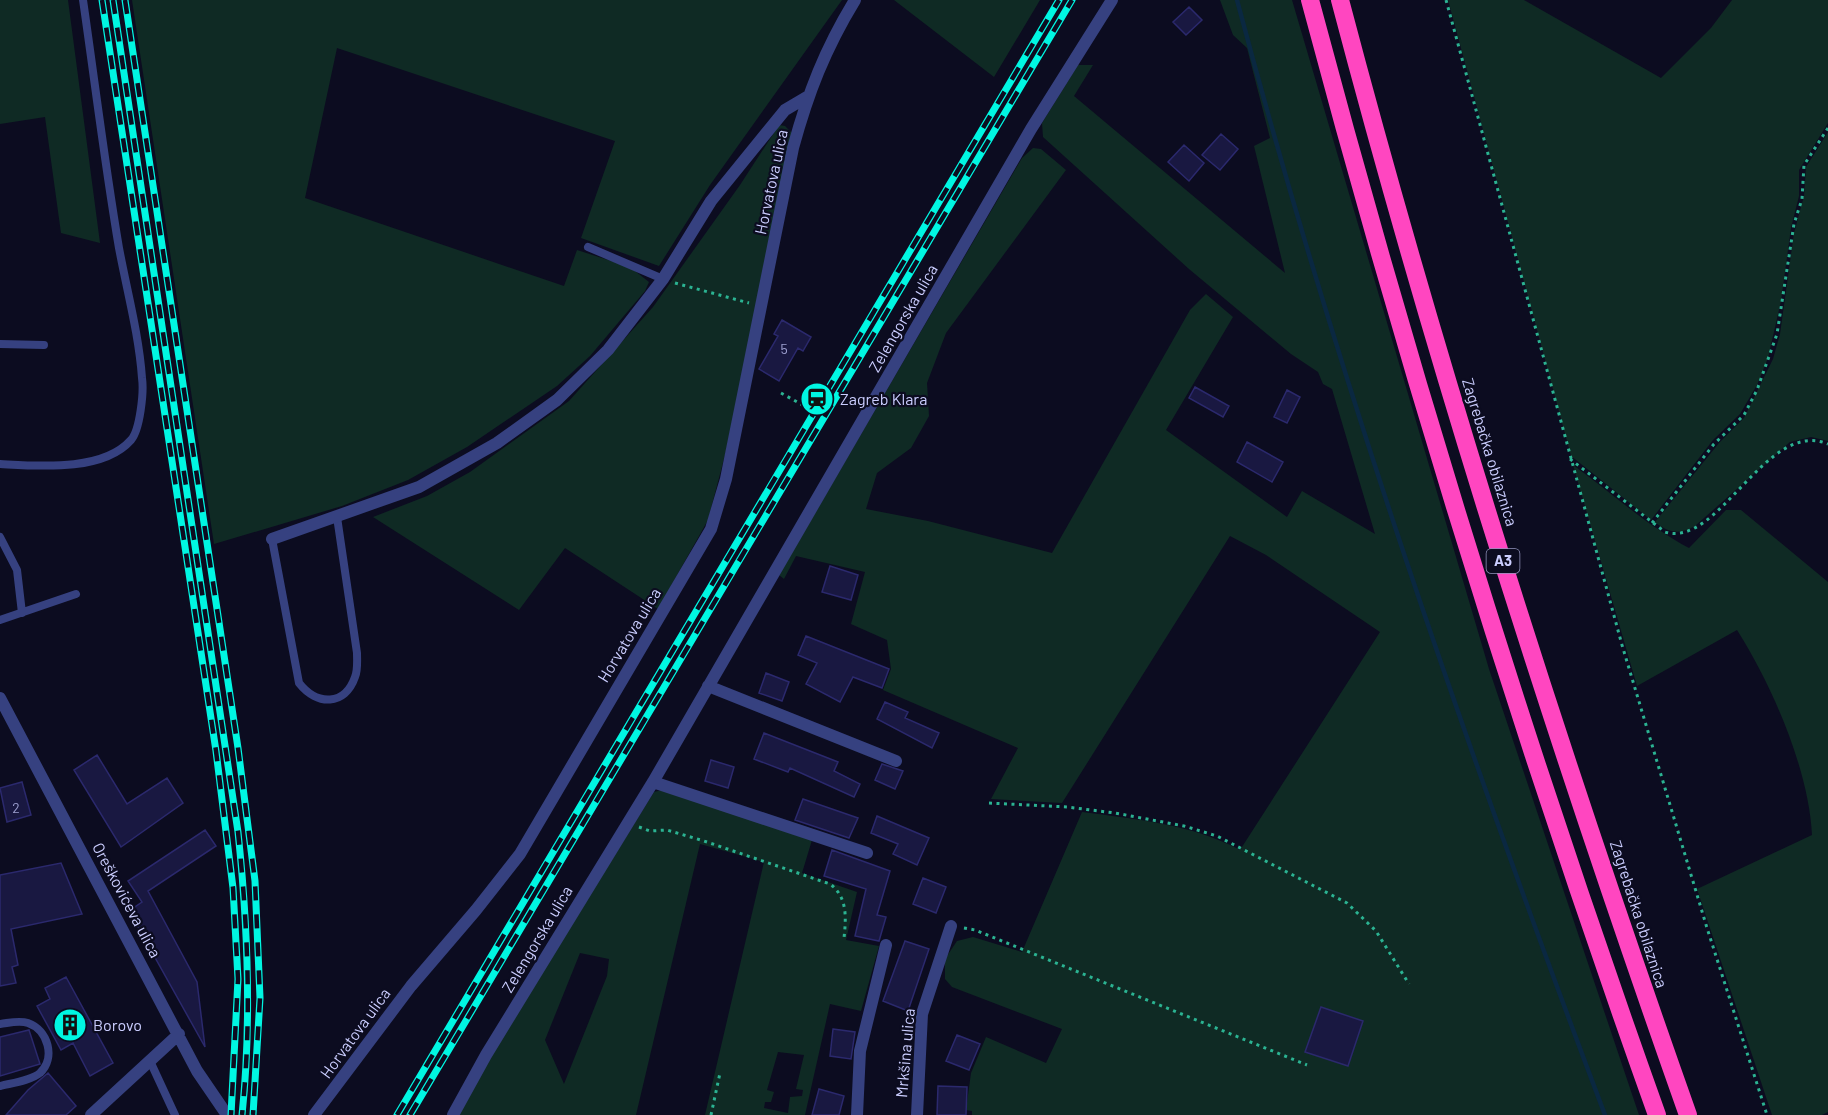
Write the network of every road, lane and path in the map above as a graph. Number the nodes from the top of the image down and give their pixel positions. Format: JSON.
{"nodes":[{"id":1,"x":83,"y":0,"type":"edge"},
{"id":2,"x":855,"y":0,"type":"edge"},
{"id":3,"x":1112,"y":0,"type":"edge"},
{"id":4,"x":1310,"y":0,"type":"edge"},
{"id":5,"x":1340,"y":0,"type":"edge"},
{"id":6,"x":1446,"y":0,"type":"edge"},
{"id":7,"x":807,"y":98,"type":"junction"},
{"id":8,"x":1828,"y":128,"type":"edge"},
{"id":9,"x":588,"y":247,"type":"dead end"},
{"id":10,"x":663,"y":279,"type":"junction"},
{"id":11,"x":763,"y":306,"type":"junction"},
{"id":12,"x":0,"y":344,"type":"edge"},
{"id":13,"x":44,"y":345,"type":"dead end"},
{"id":14,"x":781,"y":393,"type":"dead end"},
{"id":15,"x":810,"y":409,"type":"dead end"},
{"id":16,"x":1828,"y":444,"type":"edge"},
{"id":17,"x":1568,"y":458,"type":"junction"},
{"id":18,"x":0,"y":464,"type":"edge"},
{"id":19,"x":337,"y":517,"type":"junction"},
{"id":20,"x":1652,"y":523,"type":"junction"},
{"id":21,"x":0,"y":537,"type":"edge"},
{"id":22,"x":272,"y":539,"type":"joint"},
{"id":23,"x":76,"y":594,"type":"dead end"},
{"id":24,"x":22,"y":613,"type":"junction"},
{"id":25,"x":0,"y":620,"type":"edge"},
{"id":26,"x":708,"y":686,"type":"junction"},
{"id":27,"x":0,"y":698,"type":"edge"},
{"id":28,"x":896,"y":761,"type":"dead end"},
{"id":29,"x":652,"y":782,"type":"junction"},
{"id":30,"x":989,"y":803,"type":"dead end"},
{"id":31,"x":628,"y":822,"type":"junction"},
{"id":32,"x":867,"y":853,"type":"dead end"},
{"id":33,"x":951,"y":926,"type":"joint"},
{"id":34,"x":844,"y":938,"type":"dead end"},
{"id":35,"x":886,"y":945,"type":"dead end"},
{"id":36,"x":1409,"y":984,"type":"dead end"},
{"id":37,"x":0,"y":1024,"type":"edge"},
{"id":38,"x":179,"y":1034,"type":"junction"},
{"id":39,"x":150,"y":1061,"type":"junction"},
{"id":40,"x":1307,"y":1065,"type":"dead end"},
{"id":41,"x":720,"y":1073,"type":"dead end"},
{"id":42,"x":0,"y":1086,"type":"edge"},
{"id":43,"x":92,"y":1115,"type":"edge"},
{"id":44,"x":175,"y":1115,"type":"edge"},
{"id":45,"x":227,"y":1115,"type":"edge"},
{"id":46,"x":314,"y":1115,"type":"edge"},
{"id":47,"x":453,"y":1115,"type":"edge"},
{"id":48,"x":711,"y":1115,"type":"edge"},
{"id":49,"x":857,"y":1115,"type":"edge"},
{"id":50,"x":917,"y":1115,"type":"edge"},
{"id":51,"x":1657,"y":1115,"type":"edge"},
{"id":52,"x":1688,"y":1115,"type":"edge"},
{"id":53,"x":1767,"y":1115,"type":"edge"}],
"edges":[{"from":1,"to":18,"type":"lane"},
{"from":2,"to":7,"type":"street","name":"Horvatova ulica"},
{"from":3,"to":26,"type":"street","name":"Zelengorska ulica"},
{"from":4,"to":51,"type":"highway","number":"A3"},
{"from":5,"to":52,"type":"highway","name":"Zagrebačka obilaznica","number":"A3"},
{"from":6,"to":17,"type":"path"},
{"from":7,"to":10,"type":"street","name":"Horvatova ulica"},
{"from":7,"to":11,"type":"street","name":"Horvatova ulica"},
{"from":8,"to":20,"type":"path"},
{"from":9,"to":10,"type":"lane"},
{"from":10,"to":11,"type":"path"},
{"from":10,"to":19,"type":"street","name":"Horvatova ulica"},
{"from":11,"to":46,"type":"street","name":"Horvatova ulica"},
{"from":12,"to":13,"type":"lane"},
{"from":14,"to":15,"type":"path"},
{"from":16,"to":20,"type":"path"},
{"from":17,"to":20,"type":"path"},
{"from":17,"to":53,"type":"path"},
{"from":19,"to":22,"type":"street","name":"Horvatova ulica"},
{"from":19,"to":22,"type":"lane"},
{"from":21,"to":24,"type":"lane"},
{"from":23,"to":24,"type":"lane"},
{"from":24,"to":25,"type":"lane"},
{"from":26,"to":28,"type":"street"},
{"from":26,"to":29,"type":"street","name":"Zelengorska ulica"},
{"from":27,"to":38,"type":"street","name":"Oreškovićeva ulica"},
{"from":29,"to":31,"type":"street","name":"Zelengorska ulica"},
{"from":29,"to":32,"type":"street"},
{"from":30,"to":36,"type":"path"},
{"from":31,"to":34,"type":"path"},
{"from":31,"to":47,"type":"street","name":"Zelengorska ulica"},
{"from":33,"to":40,"type":"path"},
{"from":33,"to":50,"type":"street","name":"Mrkšina ulica"},
{"from":35,"to":49,"type":"street"},
{"from":37,"to":42,"type":"lane"},
{"from":38,"to":39,"type":"street"},
{"from":38,"to":45,"type":"street","name":"Oreškovićeva ulica"},
{"from":39,"to":43,"type":"street"},
{"from":39,"to":44,"type":"lane"},
{"from":41,"to":48,"type":"path"}]}
